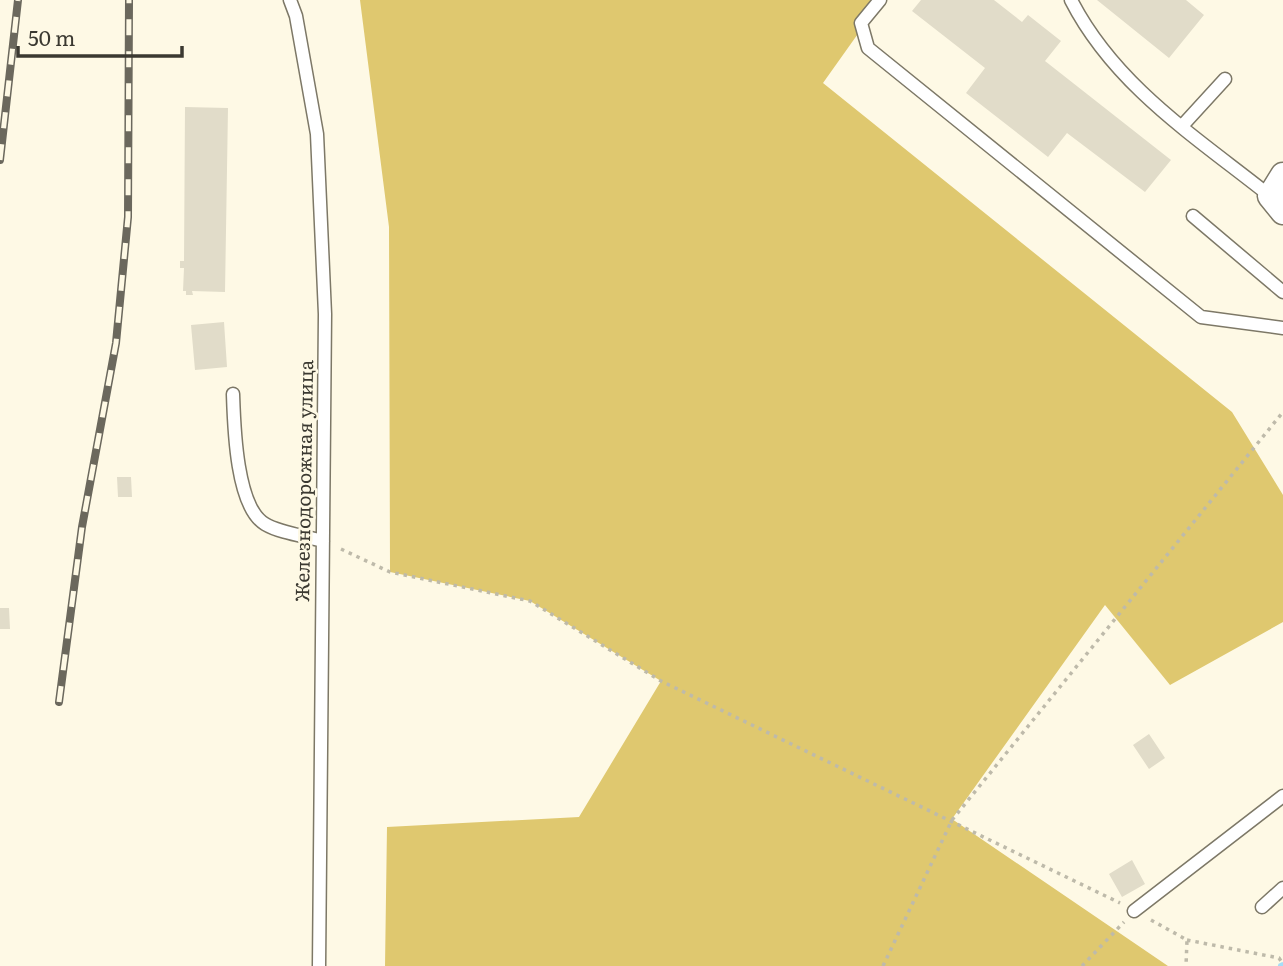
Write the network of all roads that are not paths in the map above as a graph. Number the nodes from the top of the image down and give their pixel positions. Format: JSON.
{"nodes":[{"id":1,"x":290,"y":0,"type":"edge"},
{"id":2,"x":880,"y":0,"type":"edge"},
{"id":3,"x":1071,"y":0,"type":"edge"},
{"id":4,"x":1225,"y":79,"type":"dead end"},
{"id":5,"x":1182,"y":126,"type":"junction"},
{"id":6,"x":1279,"y":194,"type":"edge"},
{"id":7,"x":1193,"y":216,"type":"dead end"},
{"id":8,"x":1283,"y":292,"type":"edge"},
{"id":9,"x":1283,"y":328,"type":"edge"},
{"id":10,"x":233,"y":394,"type":"dead end"},
{"id":11,"x":323,"y":541,"type":"junction"},
{"id":12,"x":1283,"y":796,"type":"edge"},
{"id":13,"x":1283,"y":888,"type":"edge"},
{"id":14,"x":1262,"y":907,"type":"dead end"},
{"id":15,"x":1134,"y":911,"type":"road end"},
{"id":16,"x":319,"y":966,"type":"edge"}],
"edges":[{"from":1,"to":11,"type":"lane","name":"Железнодорожная улица"},
{"from":2,"to":9,"type":"lane"},
{"from":3,"to":5,"type":"lane"},
{"from":4,"to":5,"type":"lane"},
{"from":5,"to":6,"type":"lane"},
{"from":7,"to":8,"type":"lane"},
{"from":10,"to":11,"type":"lane"},
{"from":11,"to":16,"type":"lane","name":"Железнодорожная улица"},
{"from":12,"to":15,"type":"lane"},
{"from":13,"to":14,"type":"lane"}]}
